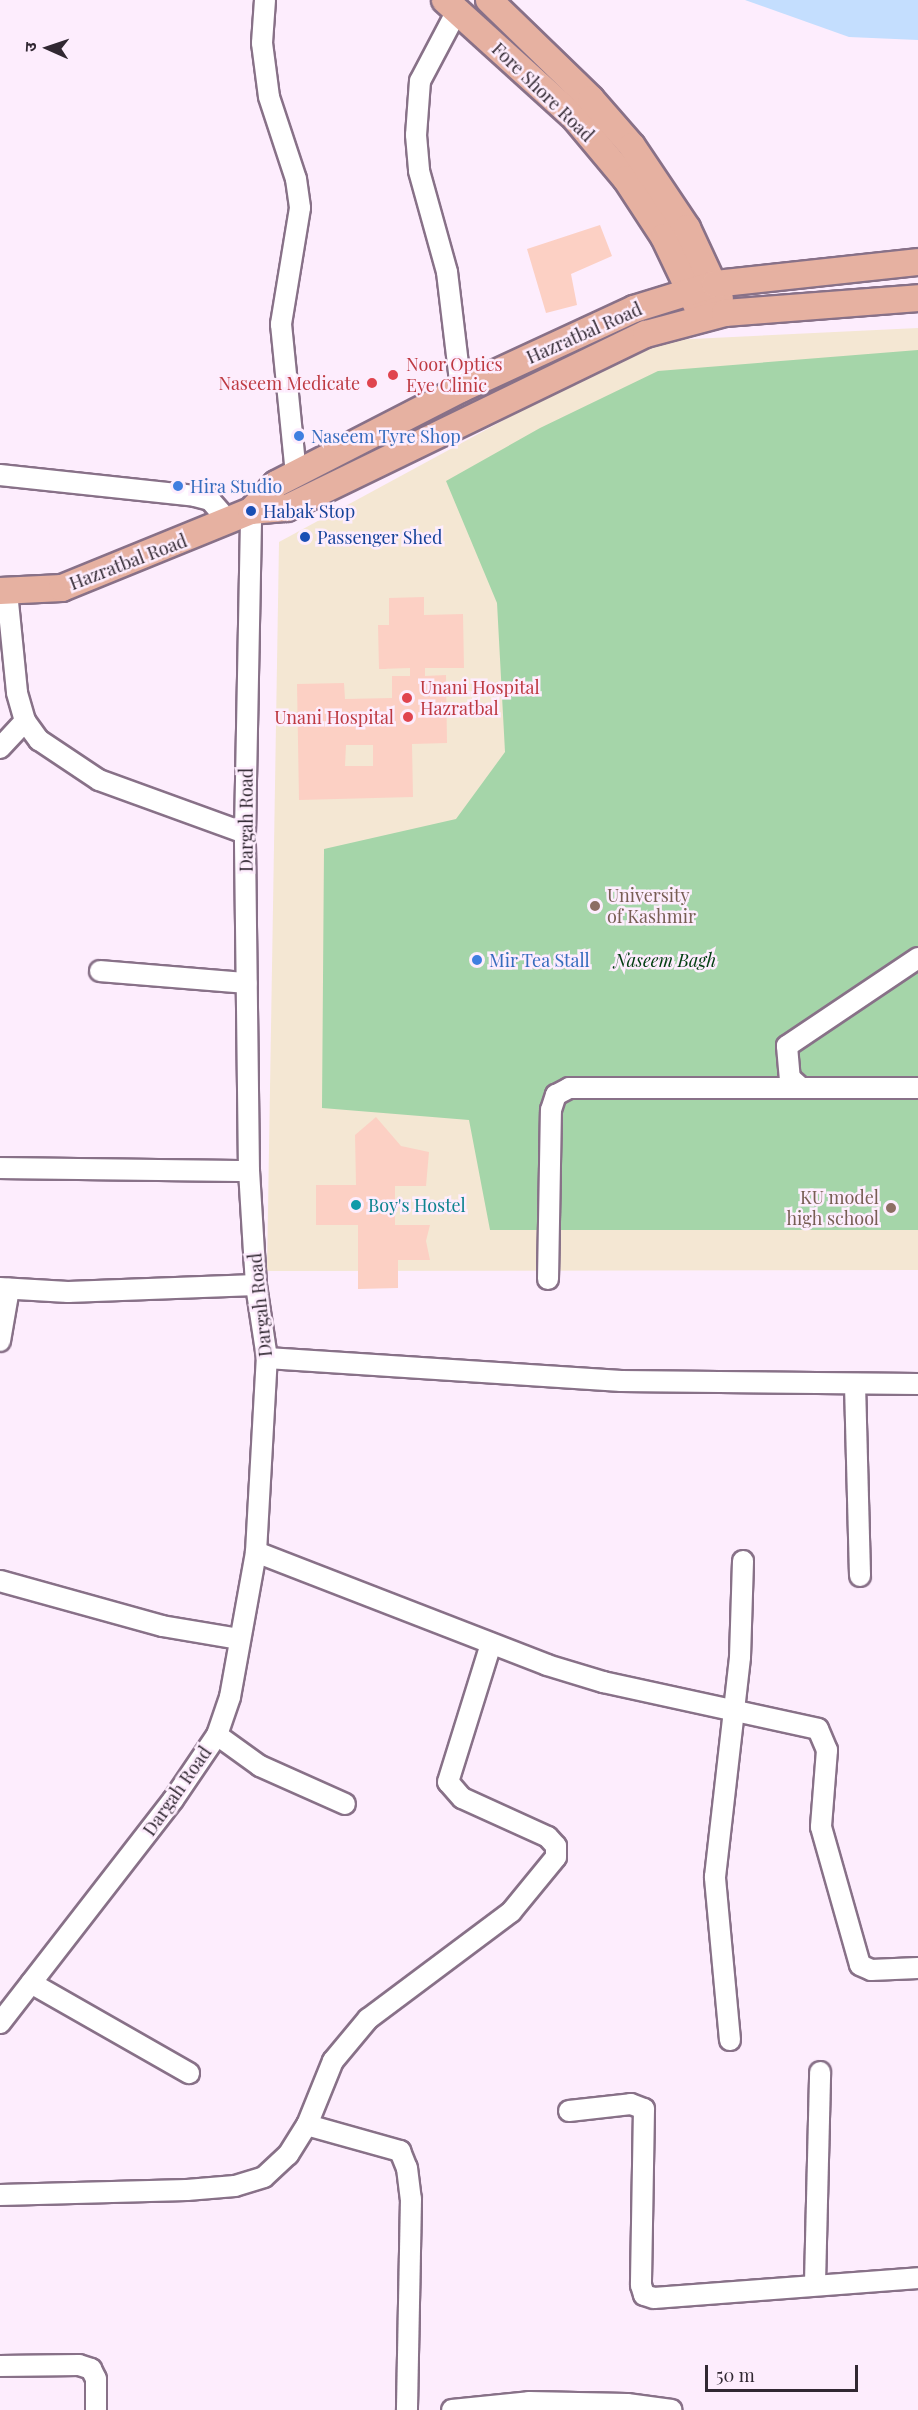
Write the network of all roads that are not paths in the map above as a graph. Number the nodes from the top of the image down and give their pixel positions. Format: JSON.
{"nodes":[{"id":1,"x":265,"y":0,"type":"edge"},
{"id":2,"x":489,"y":0,"type":"edge"},
{"id":3,"x":451,"y":5,"type":"edge"},
{"id":4,"x":918,"y":262,"type":"edge"},
{"id":5,"x":715,"y":284,"type":"junction"},
{"id":6,"x":689,"y":291,"type":"junction"},
{"id":7,"x":918,"y":298,"type":"edge"},
{"id":8,"x":714,"y":315,"type":"junction"},
{"id":9,"x":461,"y":389,"type":"junction"},
{"id":10,"x":296,"y":474,"type":"junction"},
{"id":11,"x":0,"y":475,"type":"edge"},
{"id":12,"x":251,"y":511,"type":"junction"},
{"id":13,"x":228,"y":521,"type":"junction"},
{"id":14,"x":3,"y":591,"type":"edge"},
{"id":15,"x":25,"y":721,"type":"junction"},
{"id":16,"x":0,"y":748,"type":"edge"},
{"id":17,"x":244,"y":833,"type":"junction"},
{"id":18,"x":918,"y":958,"type":"edge"},
{"id":19,"x":100,"y":971,"type":"dead end"},
{"id":20,"x":247,"y":983,"type":"junction"},
{"id":21,"x":801,"y":1088,"type":"junction"},
{"id":22,"x":918,"y":1088,"type":"edge"},
{"id":23,"x":0,"y":1168,"type":"edge"},
{"id":24,"x":249,"y":1171,"type":"junction"},
{"id":25,"x":548,"y":1279,"type":"dead end"},
{"id":26,"x":256,"y":1285,"type":"junction"},
{"id":27,"x":5,"y":1289,"type":"edge"},
{"id":28,"x":0,"y":1341,"type":"edge"},
{"id":29,"x":267,"y":1358,"type":"junction"},
{"id":30,"x":855,"y":1384,"type":"junction"},
{"id":31,"x":918,"y":1384,"type":"edge"},
{"id":32,"x":256,"y":1552,"type":"junction"},
{"id":33,"x":743,"y":1561,"type":"dead end"},
{"id":34,"x":860,"y":1576,"type":"dead end"},
{"id":35,"x":0,"y":1581,"type":"edge"},
{"id":36,"x":240,"y":1639,"type":"junction"},
{"id":37,"x":491,"y":1644,"type":"junction"},
{"id":38,"x":733,"y":1710,"type":"junction"},
{"id":39,"x":217,"y":1735,"type":"junction"},
{"id":40,"x":345,"y":1804,"type":"dead end"},
{"id":41,"x":918,"y":1968,"type":"edge"},
{"id":42,"x":31,"y":1983,"type":"junction"},
{"id":43,"x":0,"y":2023,"type":"edge"},
{"id":44,"x":730,"y":2040,"type":"dead end"},
{"id":45,"x":820,"y":2072,"type":"dead end"},
{"id":46,"x":189,"y":2073,"type":"dead end"},
{"id":47,"x":569,"y":2111,"type":"dead end"},
{"id":48,"x":307,"y":2125,"type":"junction"},
{"id":49,"x":0,"y":2195,"type":"edge"},
{"id":50,"x":918,"y":2278,"type":"edge"},
{"id":51,"x":815,"y":2283,"type":"junction"},
{"id":52,"x":0,"y":2366,"type":"edge"},
{"id":53,"x":529,"y":2406,"type":"edge"},
{"id":54,"x":96,"y":2410,"type":"edge"},
{"id":55,"x":407,"y":2410,"type":"edge"},
{"id":56,"x":452,"y":2410,"type":"edge"},
{"id":57,"x":672,"y":2410,"type":"edge"}],
"edges":[{"from":1,"to":10,"type":"street"},
{"from":2,"to":5,"type":"main road","name":"Fore Shore Road"},
{"from":3,"to":6,"type":"main road","name":"Fore Shore Road"},
{"from":3,"to":9,"type":"street"},
{"from":4,"to":5,"type":"main road","name":"Hazratbal Road"},
{"from":5,"to":6,"type":"main road","name":"Hazratbal Road"},
{"from":5,"to":8,"type":"main road","name":"Fore Shore Road"},
{"from":6,"to":8,"type":"main road","name":"Fore Shore Road"},
{"from":6,"to":9,"type":"main road","name":"Hazratbal Road"},
{"from":7,"to":8,"type":"main road","name":"Hazratbal Road"},
{"from":8,"to":12,"type":"main road","name":"Hazratbal Road"},
{"from":9,"to":10,"type":"main road","name":"Hazratbal Road"},
{"from":10,"to":12,"type":"main road","name":"Hazratbal Road"},
{"from":11,"to":13,"type":"street"},
{"from":12,"to":13,"type":"main road","name":"Hazratbal Road"},
{"from":12,"to":17,"type":"street","name":"Dargah Road"},
{"from":13,"to":14,"type":"main road","name":"Hazratbal Road"},
{"from":14,"to":15,"type":"street"},
{"from":15,"to":16,"type":"street"},
{"from":15,"to":17,"type":"street"},
{"from":17,"to":20,"type":"street","name":"Dargah Road"},
{"from":18,"to":21,"type":"street"},
{"from":19,"to":20,"type":"street"},
{"from":20,"to":24,"type":"street","name":"Dargah Road"},
{"from":21,"to":22,"type":"street"},
{"from":21,"to":25,"type":"street"},
{"from":23,"to":24,"type":"street"},
{"from":24,"to":26,"type":"street","name":"Dargah Road"},
{"from":26,"to":27,"type":"street"},
{"from":26,"to":29,"type":"street","name":"Dargah Road"},
{"from":27,"to":28,"type":"street"},
{"from":29,"to":30,"type":"street"},
{"from":29,"to":32,"type":"street","name":"Dargah Road"},
{"from":30,"to":31,"type":"street"},
{"from":30,"to":34,"type":"street"},
{"from":32,"to":36,"type":"street","name":"Dargah Road"},
{"from":32,"to":37,"type":"street"},
{"from":33,"to":38,"type":"street"},
{"from":35,"to":36,"type":"street"},
{"from":36,"to":39,"type":"street","name":"Dargah Road"},
{"from":37,"to":38,"type":"street"},
{"from":37,"to":48,"type":"street"},
{"from":38,"to":41,"type":"street"},
{"from":38,"to":44,"type":"street"},
{"from":39,"to":40,"type":"street"},
{"from":39,"to":42,"type":"street","name":"Dargah Road"},
{"from":42,"to":43,"type":"street","name":"Dargah Road"},
{"from":42,"to":46,"type":"street"},
{"from":45,"to":51,"type":"street"},
{"from":47,"to":51,"type":"street"},
{"from":48,"to":49,"type":"street"},
{"from":48,"to":55,"type":"street"},
{"from":50,"to":51,"type":"street"},
{"from":52,"to":54,"type":"street"},
{"from":53,"to":56,"type":"street"},
{"from":53,"to":57,"type":"street"}]}
